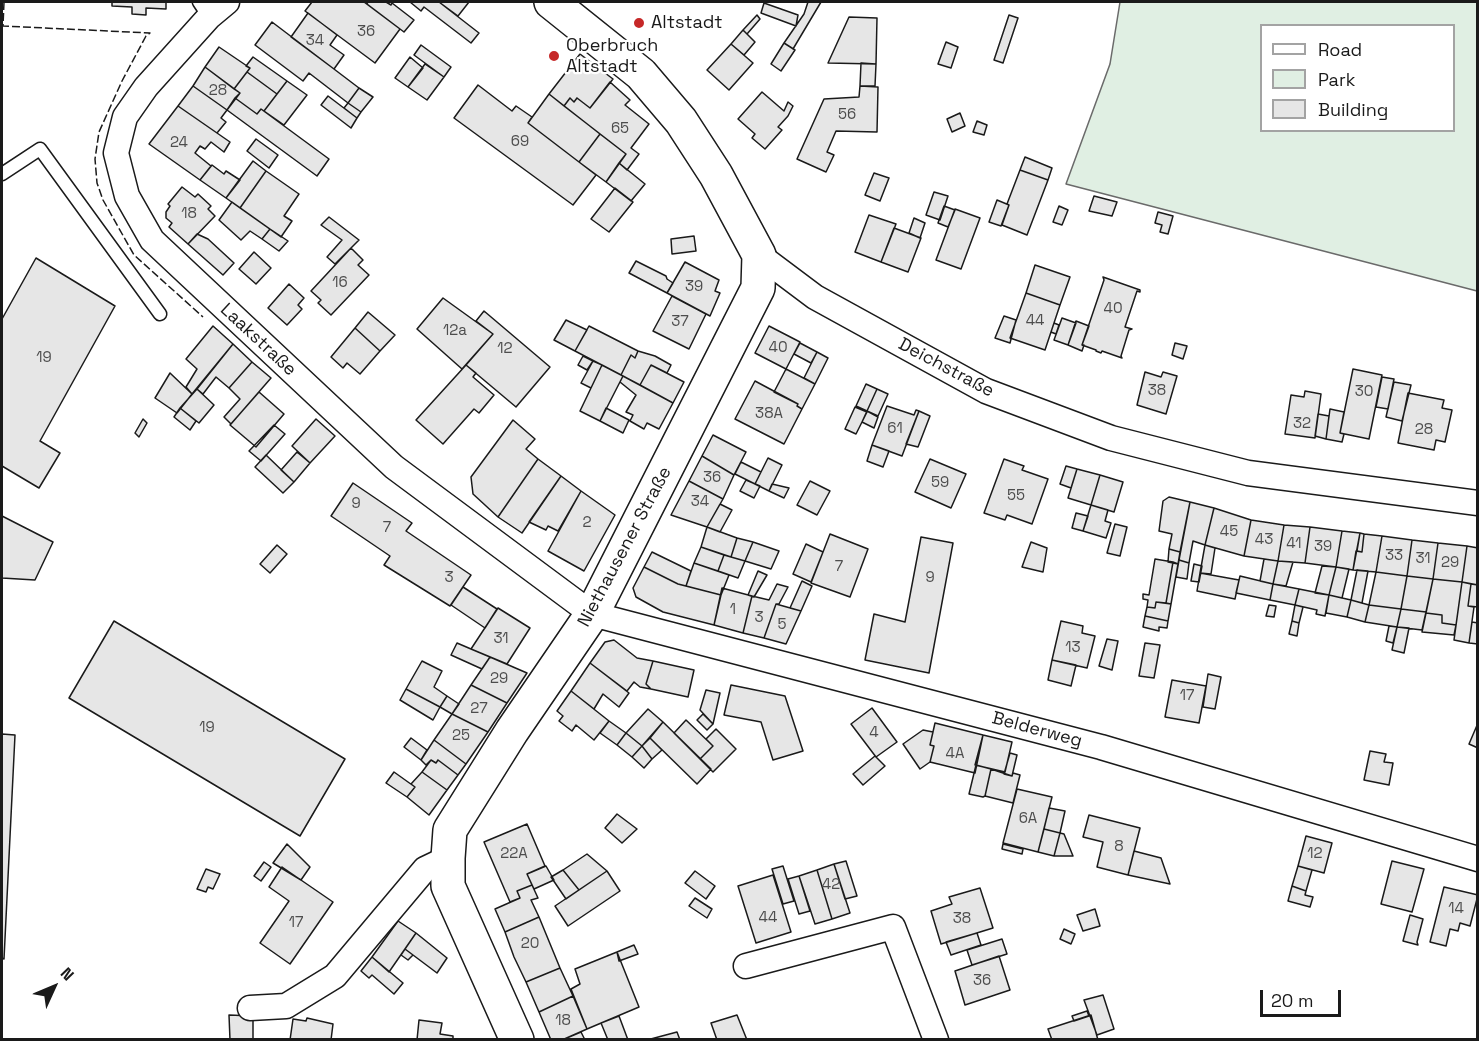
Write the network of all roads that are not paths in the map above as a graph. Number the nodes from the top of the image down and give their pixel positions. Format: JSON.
{"nodes":[{"id":1,"x":551,"y":2,"type":"edge"},
{"id":2,"x":212,"y":7,"type":"edge"},
{"id":3,"x":2,"y":174,"type":"edge"},
{"id":4,"x":759,"y":255,"type":"junction"},
{"id":5,"x":160,"y":314,"type":"dead end"},
{"id":6,"x":1478,"y":503,"type":"edge"},
{"id":7,"x":592,"y":614,"type":"junction"},
{"id":8,"x":448,"y":858,"type":"junction"},
{"id":9,"x":1478,"y":859,"type":"edge"},
{"id":10,"x":746,"y":966,"type":"dead end"},
{"id":11,"x":249,"y":1008,"type":"dead end"},
{"id":12,"x":518,"y":1040,"type":"edge"},
{"id":13,"x":936,"y":1040,"type":"edge"}],
"edges":[{"from":1,"to":4,"type":"street","name":"Deichstraße"},
{"from":2,"to":7,"type":"street","name":"Laakstraße"},
{"from":3,"to":5,"type":"lane"},
{"from":4,"to":6,"type":"street","name":"Deichstraße"},
{"from":4,"to":7,"type":"street","name":"Niethausener Straße"},
{"from":7,"to":8,"type":"street","name":"Niethausener Straße"},
{"from":7,"to":9,"type":"street","name":"Belderweg"},
{"from":8,"to":11,"type":"street"},
{"from":8,"to":12,"type":"street","name":"Niethausener Straße"},
{"from":10,"to":13,"type":"street"}]}
